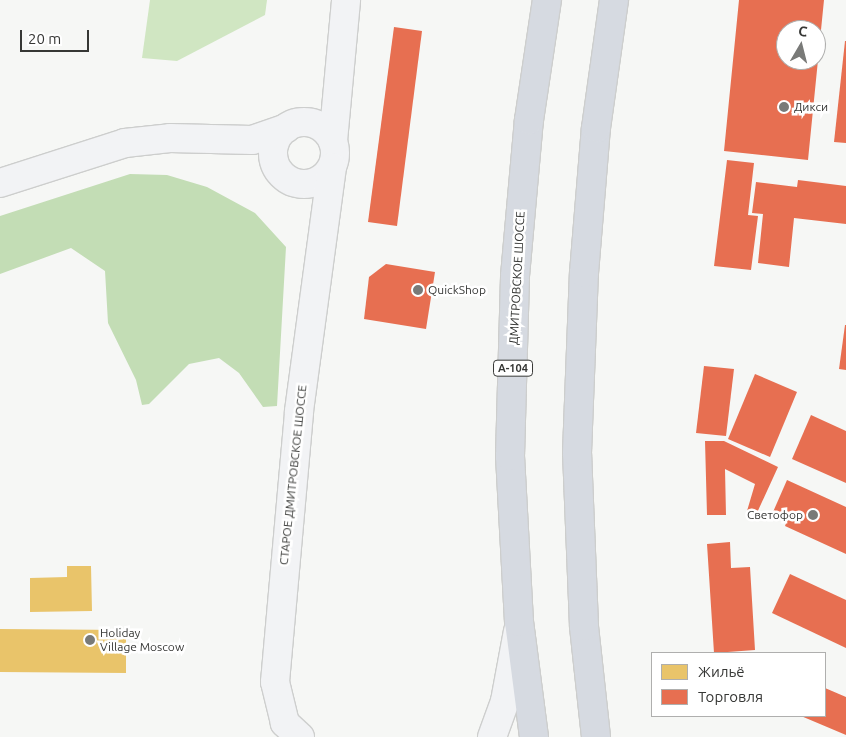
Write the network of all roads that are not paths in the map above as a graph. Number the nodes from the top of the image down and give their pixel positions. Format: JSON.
{"nodes":[{"id":1,"x":346,"y":0,"type":"edge"},
{"id":2,"x":546,"y":0,"type":"edge"},
{"id":3,"x":614,"y":0,"type":"edge"},
{"id":4,"x":338,"y":75,"type":"junction"},
{"id":5,"x":295,"y":125,"type":"junction"},
{"id":6,"x":333,"y":141,"type":"junction"},
{"id":7,"x":229,"y":142,"type":"junction"},
{"id":8,"x":332,"y":167,"type":"junction"},
{"id":9,"x":278,"y":169,"type":"junction"},
{"id":10,"x":0,"y":183,"type":"edge"},
{"id":11,"x":301,"y":183,"type":"junction"},
{"id":12,"x":320,"y":226,"type":"junction"},
{"id":13,"x":520,"y":622,"type":"junction"},
{"id":14,"x":293,"y":730,"type":"edge"},
{"id":15,"x":492,"y":737,"type":"edge"},
{"id":16,"x":534,"y":737,"type":"edge"},
{"id":17,"x":596,"y":737,"type":"edge"}],
"edges":[{"from":1,"to":4,"type":"main road","name":"СТАРОЕ ДМИТРОВСКОЕ ШОССЕ"},
{"from":2,"to":13,"type":"highway","name":"ДМИТРОВСКОЕ ШОССЕ","number":"А-104"},
{"from":3,"to":17,"type":"highway"},
{"from":4,"to":5,"type":"main road","name":"СТАРОЕ ДМИТРОВСКОЕ ШОССЕ"},
{"from":4,"to":6,"type":"main road","name":"СТАРОЕ ДМИТРОВСКОЕ ШОССЕ"},
{"from":5,"to":6,"type":"main road"},
{"from":5,"to":7,"type":"main road"},
{"from":5,"to":9,"type":"main road","name":"СТАРОЕ ДМИТРОВСКОЕ ШОССЕ"},
{"from":6,"to":8,"type":"main road","name":"СТАРОЕ ДМИТРОВСКОЕ ШОССЕ"},
{"from":7,"to":9,"type":"main road"},
{"from":7,"to":10,"type":"main road"},
{"from":8,"to":11,"type":"main road"},
{"from":8,"to":12,"type":"main road","name":"СТАРОЕ ДМИТРОВСКОЕ ШОССЕ"},
{"from":9,"to":11,"type":"main road","name":"СТАРОЕ ДМИТРОВСКОЕ ШОССЕ"},
{"from":11,"to":12,"type":"main road","name":"СТАРОЕ ДМИТРОВСКОЕ ШОССЕ"},
{"from":12,"to":14,"type":"main road","name":"СТАРОЕ ДМИТРОВСКОЕ ШОССЕ"},
{"from":13,"to":15,"type":"main road","number":"А-104"},
{"from":13,"to":16,"type":"highway","name":"ДМИТРОВСКОЕ ШОССЕ","number":"А-104"}]}
